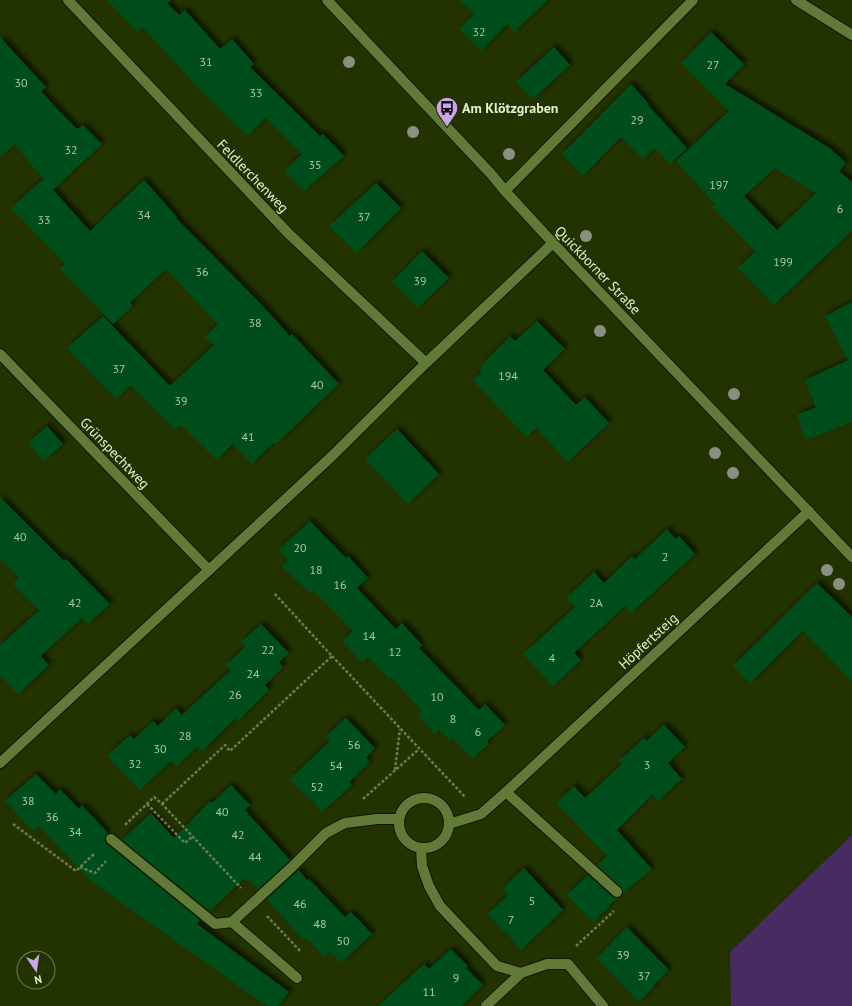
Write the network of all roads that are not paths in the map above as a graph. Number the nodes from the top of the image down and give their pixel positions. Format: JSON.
{"nodes":[{"id":1,"x":68,"y":0,"type":"edge"},
{"id":2,"x":327,"y":0,"type":"edge"},
{"id":3,"x":693,"y":0,"type":"edge"},
{"id":4,"x":796,"y":0,"type":"edge"},
{"id":5,"x":852,"y":35,"type":"edge"},
{"id":6,"x":505,"y":191,"type":"junction"},
{"id":7,"x":553,"y":243,"type":"junction"},
{"id":8,"x":0,"y":354,"type":"edge"},
{"id":9,"x":426,"y":363,"type":"junction"},
{"id":10,"x":809,"y":511,"type":"junction"},
{"id":11,"x":852,"y":557,"type":"edge"},
{"id":12,"x":209,"y":570,"type":"junction"},
{"id":13,"x":0,"y":763,"type":"edge"},
{"id":14,"x":506,"y":792,"type":"junction"},
{"id":15,"x":399,"y":819,"type":"junction"},
{"id":16,"x":449,"y":824,"type":"junction"},
{"id":17,"x":111,"y":839,"type":"dead end"},
{"id":18,"x":421,"y":848,"type":"junction"},
{"id":19,"x":617,"y":892,"type":"dead end"},
{"id":20,"x":232,"y":922,"type":"junction"},
{"id":21,"x":521,"y":973,"type":"junction"},
{"id":22,"x":297,"y":978,"type":"dead end"},
{"id":23,"x":486,"y":1006,"type":"edge"},
{"id":24,"x":603,"y":1006,"type":"edge"}],
"edges":[{"from":1,"to":9,"type":"street","name":"Feldlerchenweg"},
{"from":2,"to":6,"type":"street","name":"Quickborner Straße"},
{"from":3,"to":6,"type":"street"},
{"from":4,"to":5,"type":"street"},
{"from":6,"to":7,"type":"street","name":"Quickborner Straße"},
{"from":7,"to":9,"type":"street"},
{"from":7,"to":10,"type":"street","name":"Quickborner Straße"},
{"from":8,"to":12,"type":"street","name":"Grünspechtweg"},
{"from":9,"to":12,"type":"street"},
{"from":10,"to":11,"type":"street","name":"Quickborner Straße"},
{"from":10,"to":14,"type":"street","name":"Höpfertsteig"},
{"from":12,"to":13,"type":"street"},
{"from":14,"to":16,"type":"street","name":"Höpfertsteig"},
{"from":14,"to":19,"type":"street"},
{"from":15,"to":16,"type":"street"},
{"from":15,"to":18,"type":"street"},
{"from":15,"to":20,"type":"street"},
{"from":16,"to":18,"type":"street"},
{"from":17,"to":20,"type":"street"},
{"from":18,"to":21,"type":"street"},
{"from":20,"to":22,"type":"street"},
{"from":21,"to":23,"type":"street"},
{"from":21,"to":24,"type":"street"}]}
